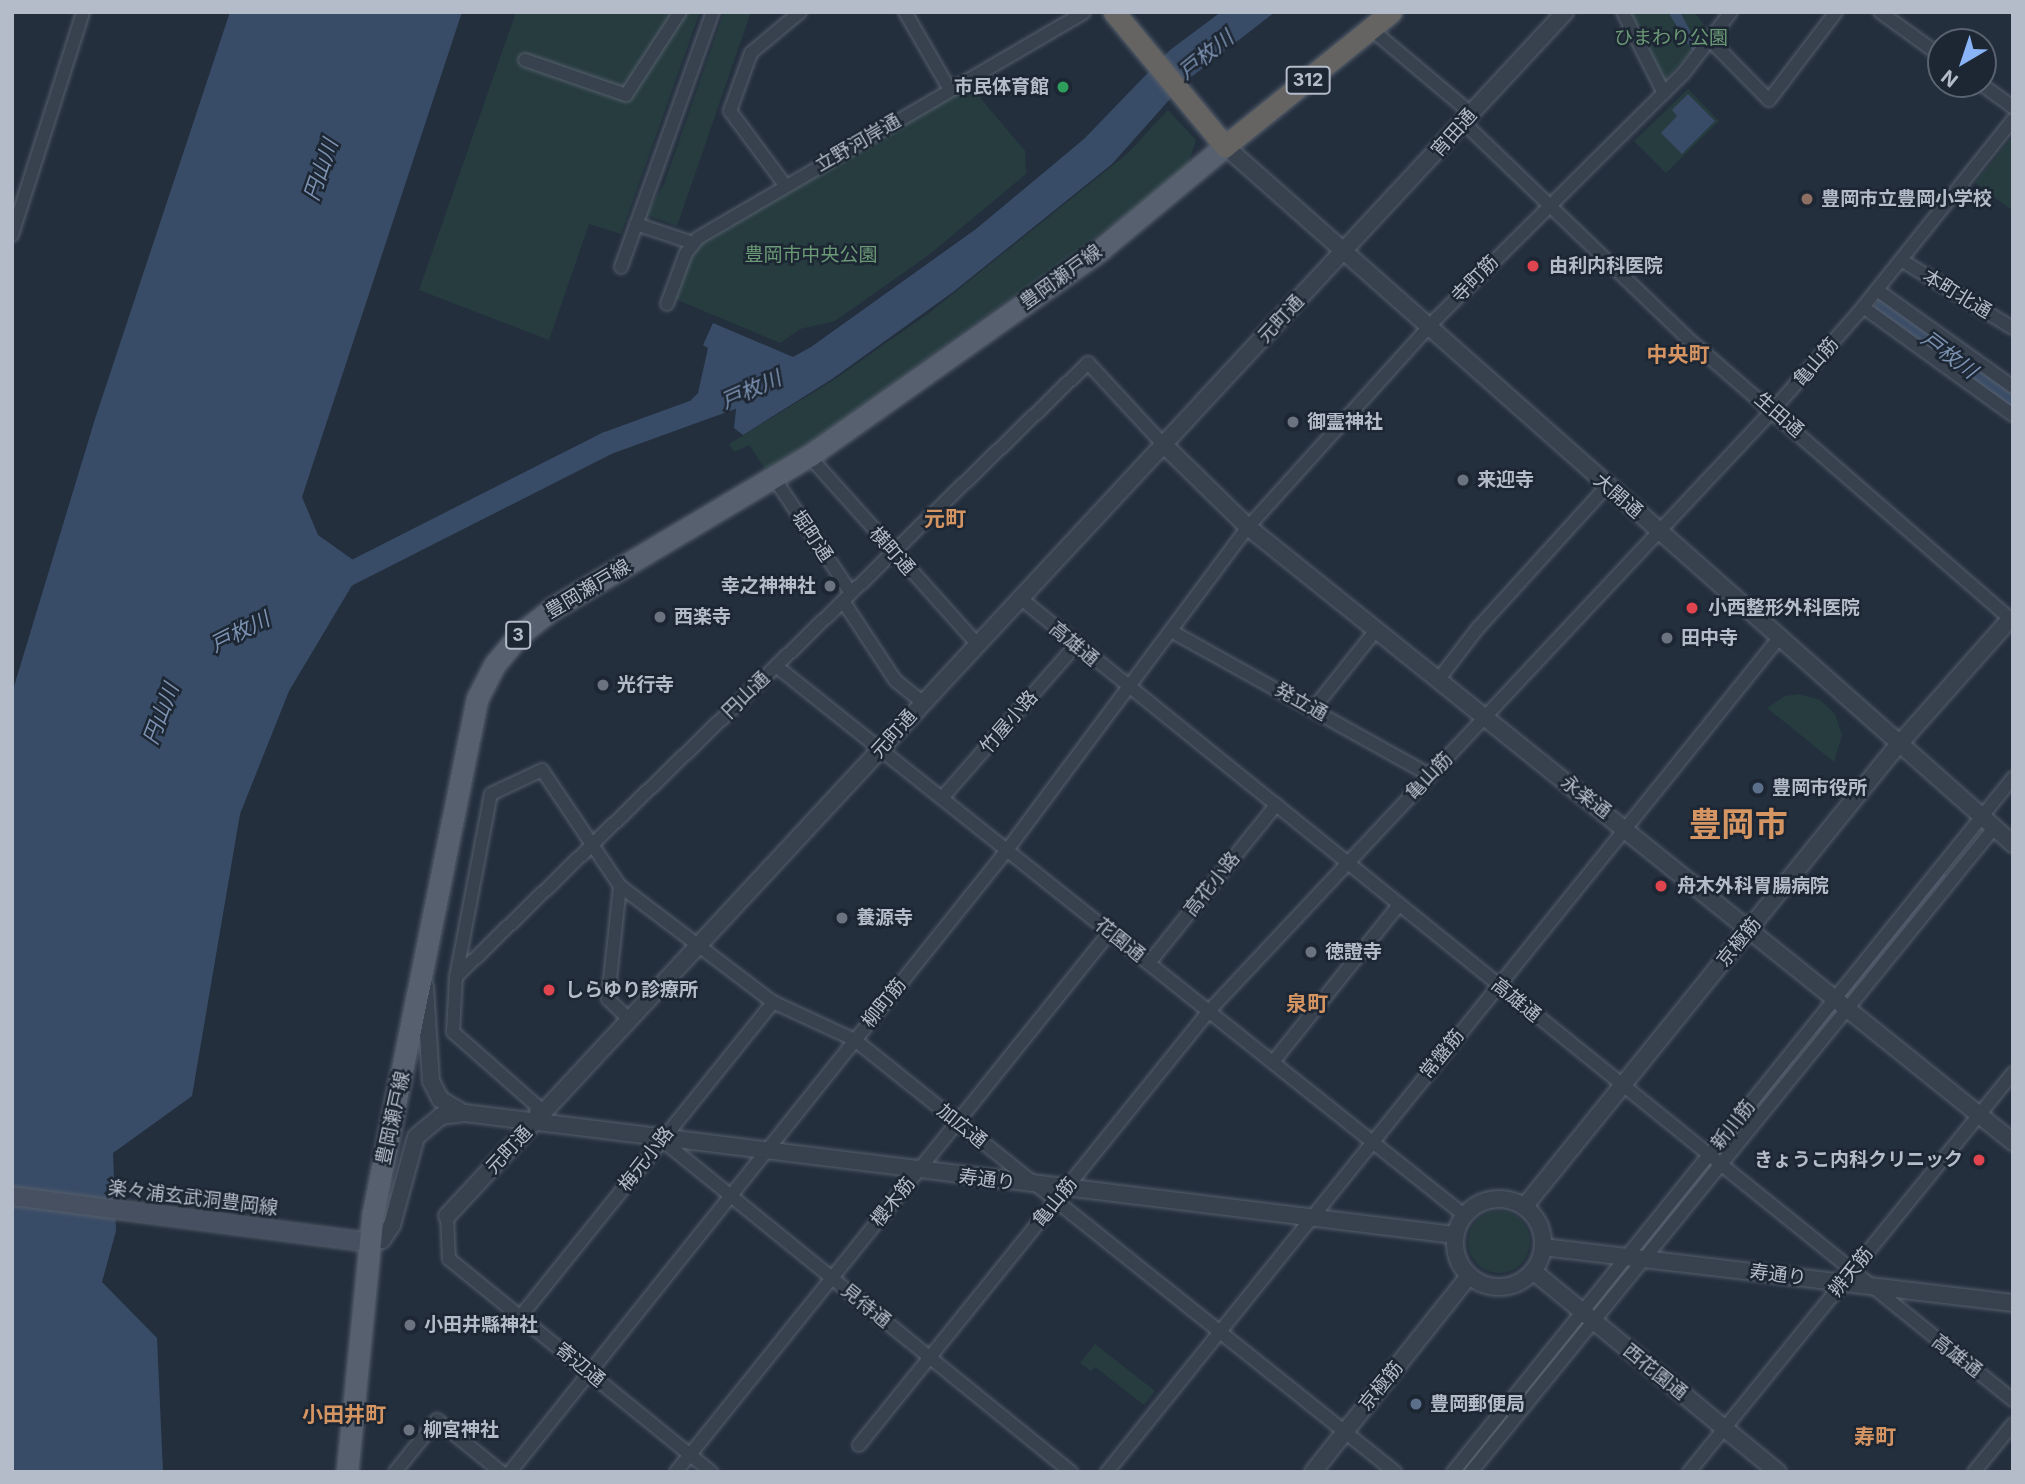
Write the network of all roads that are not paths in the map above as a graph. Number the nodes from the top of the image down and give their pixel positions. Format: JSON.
{"nodes":[{"id":1,"x":83,"y":12,"type":"edge"},
{"id":2,"x":680,"y":12,"type":"edge"},
{"id":3,"x":713,"y":12,"type":"edge"},
{"id":4,"x":800,"y":12,"type":"edge"},
{"id":5,"x":905,"y":12,"type":"edge"},
{"id":6,"x":1084,"y":12,"type":"edge"},
{"id":7,"x":1114,"y":12,"type":"edge"},
{"id":8,"x":1391,"y":12,"type":"edge"},
{"id":9,"x":1565,"y":12,"type":"edge"},
{"id":10,"x":1623,"y":12,"type":"edge"},
{"id":11,"x":1731,"y":12,"type":"edge"},
{"id":12,"x":1836,"y":12,"type":"edge"},
{"id":13,"x":1880,"y":12,"type":"edge"},
{"id":14,"x":1371,"y":29,"type":"junction"},
{"id":15,"x":1710,"y":40,"type":"junction"},
{"id":16,"x":1927,"y":46,"type":"edge"},
{"id":17,"x":525,"y":60,"type":"dead end"},
{"id":18,"x":950,"y":90,"type":"junction"},
{"id":19,"x":1664,"y":93,"type":"junction"},
{"id":20,"x":1997,"y":96,"type":"edge"},
{"id":21,"x":2013,"y":107,"type":"edge"},
{"id":22,"x":1468,"y":119,"type":"junction"},
{"id":23,"x":2013,"y":120,"type":"edge"},
{"id":24,"x":1225,"y":146,"type":"junction"},
{"id":25,"x":785,"y":186,"type":"junction"},
{"id":26,"x":1549,"y":204,"type":"junction"},
{"id":27,"x":636,"y":224,"type":"junction"},
{"id":28,"x":12,"y":235,"type":"edge"},
{"id":29,"x":692,"y":243,"type":"junction"},
{"id":30,"x":1343,"y":253,"type":"junction"},
{"id":31,"x":1901,"y":260,"type":"junction"},
{"id":32,"x":621,"y":267,"type":"dead end"},
{"id":33,"x":1877,"y":290,"type":"junction"},
{"id":34,"x":667,"y":304,"type":"dead end"},
{"id":35,"x":1863,"y":307,"type":"junction"},
{"id":36,"x":1428,"y":328,"type":"junction"},
{"id":37,"x":2013,"y":328,"type":"edge"},
{"id":38,"x":2013,"y":387,"type":"edge"},
{"id":39,"x":1773,"y":410,"type":"junction"},
{"id":40,"x":2013,"y":415,"type":"edge"},
{"id":41,"x":1164,"y":445,"type":"junction"},
{"id":42,"x":809,"y":456,"type":"junction"},
{"id":43,"x":774,"y":478,"type":"junction"},
{"id":44,"x":1607,"y":486,"type":"junction"},
{"id":45,"x":1248,"y":527,"type":"junction"},
{"id":46,"x":1660,"y":532,"type":"junction"},
{"id":47,"x":892,"y":552,"type":"junction"},
{"id":48,"x":847,"y":597,"type":"junction"},
{"id":49,"x":1020,"y":598,"type":"junction"},
{"id":50,"x":2012,"y":619,"type":"edge"},
{"id":51,"x":1376,"y":630,"type":"junction"},
{"id":52,"x":1171,"y":631,"type":"junction"},
{"id":53,"x":1779,"y":638,"type":"junction"},
{"id":54,"x":977,"y":644,"type":"junction"},
{"id":55,"x":1075,"y":646,"type":"junction"},
{"id":56,"x":776,"y":666,"type":"junction"},
{"id":57,"x":1438,"y":680,"type":"junction"},
{"id":58,"x":1129,"y":688,"type":"junction"},
{"id":59,"x":923,"y":703,"type":"junction"},
{"id":60,"x":1313,"y":709,"type":"junction"},
{"id":61,"x":1485,"y":717,"type":"junction"},
{"id":62,"x":1900,"y":744,"type":"junction"},
{"id":63,"x":880,"y":749,"type":"junction"},
{"id":64,"x":1430,"y":775,"type":"junction"},
{"id":65,"x":2013,"y":778,"type":"edge"},
{"id":66,"x":942,"y":798,"type":"junction"},
{"id":67,"x":1276,"y":805,"type":"junction"},
{"id":68,"x":1981,"y":816,"type":"junction"},
{"id":69,"x":1626,"y":828,"type":"junction"},
{"id":70,"x":1994,"y":828,"type":"junction"},
{"id":71,"x":2013,"y":844,"type":"edge"},
{"id":72,"x":589,"y":846,"type":"junction"},
{"id":73,"x":1007,"y":850,"type":"junction"},
{"id":74,"x":1347,"y":863,"type":"junction"},
{"id":75,"x":620,"y":886,"type":"junction"},
{"id":76,"x":1399,"y":905,"type":"junction"},
{"id":77,"x":1750,"y":928,"type":"junction"},
{"id":78,"x":1110,"y":932,"type":"junction"},
{"id":79,"x":700,"y":943,"type":"junction"},
{"id":80,"x":1149,"y":963,"type":"junction"},
{"id":81,"x":424,"y":969,"type":"junction"},
{"id":82,"x":456,"y":977,"type":"junction"},
{"id":83,"x":1498,"y":986,"type":"junction"},
{"id":84,"x":773,"y":1002,"type":"junction"},
{"id":85,"x":1840,"y":1002,"type":"junction"},
{"id":86,"x":1209,"y":1011,"type":"junction"},
{"id":87,"x":629,"y":1019,"type":"junction"},
{"id":88,"x":855,"y":1040,"type":"junction"},
{"id":89,"x":1273,"y":1062,"type":"junction"},
{"id":90,"x":2013,"y":1073,"type":"edge"},
{"id":91,"x":1623,"y":1086,"type":"junction"},
{"id":92,"x":465,"y":1113,"type":"junction"},
{"id":93,"x":1979,"y":1115,"type":"junction"},
{"id":94,"x":527,"y":1122,"type":"junction"},
{"id":95,"x":957,"y":1122,"type":"junction"},
{"id":96,"x":662,"y":1140,"type":"junction"},
{"id":97,"x":1373,"y":1141,"type":"junction"},
{"id":98,"x":2013,"y":1142,"type":"edge"},
{"id":99,"x":766,"y":1152,"type":"junction"},
{"id":100,"x":1714,"y":1159,"type":"junction"},
{"id":101,"x":918,"y":1171,"type":"junction"},
{"id":102,"x":1036,"y":1186,"type":"junction"},
{"id":103,"x":12,"y":1196,"type":"edge"},
{"id":104,"x":730,"y":1196,"type":"junction"},
{"id":105,"x":1060,"y":1196,"type":"junction"},
{"id":106,"x":1524,"y":1207,"type":"junction"},
{"id":107,"x":1464,"y":1214,"type":"junction"},
{"id":108,"x":447,"y":1216,"type":"joint"},
{"id":109,"x":1310,"y":1217,"type":"junction"},
{"id":110,"x":1455,"y":1235,"type":"junction"},
{"id":111,"x":360,"y":1241,"type":"junction"},
{"id":112,"x":1543,"y":1247,"type":"junction"},
{"id":113,"x":1627,"y":1256,"type":"junction"},
{"id":114,"x":1644,"y":1259,"type":"junction"},
{"id":115,"x":1533,"y":1271,"type":"junction"},
{"id":116,"x":1469,"y":1276,"type":"junction"},
{"id":117,"x":1847,"y":1277,"type":"junction"},
{"id":118,"x":832,"y":1278,"type":"junction"},
{"id":119,"x":1869,"y":1286,"type":"junction"},
{"id":120,"x":2013,"y":1303,"type":"edge"},
{"id":121,"x":520,"y":1317,"type":"junction"},
{"id":122,"x":1588,"y":1317,"type":"junction"},
{"id":123,"x":1219,"y":1332,"type":"junction"},
{"id":124,"x":930,"y":1357,"type":"junction"},
{"id":125,"x":589,"y":1373,"type":"junction"},
{"id":126,"x":2013,"y":1400,"type":"edge"},
{"id":127,"x":2013,"y":1424,"type":"edge"},
{"id":128,"x":1724,"y":1428,"type":"junction"},
{"id":129,"x":1345,"y":1431,"type":"junction"},
{"id":130,"x":859,"y":1445,"type":"dead end"},
{"id":131,"x":690,"y":1455,"type":"junction"},
{"id":132,"x":346,"y":1472,"type":"edge"},
{"id":133,"x":395,"y":1472,"type":"edge"},
{"id":134,"x":501,"y":1472,"type":"edge"},
{"id":135,"x":510,"y":1472,"type":"edge"},
{"id":136,"x":676,"y":1472,"type":"edge"},
{"id":137,"x":711,"y":1472,"type":"edge"},
{"id":138,"x":1071,"y":1472,"type":"edge"},
{"id":139,"x":1107,"y":1472,"type":"edge"},
{"id":140,"x":1312,"y":1472,"type":"edge"},
{"id":141,"x":1395,"y":1472,"type":"edge"},
{"id":142,"x":1453,"y":1472,"type":"edge"},
{"id":143,"x":1471,"y":1472,"type":"edge"},
{"id":144,"x":1689,"y":1472,"type":"edge"},
{"id":145,"x":1778,"y":1472,"type":"edge"},
{"id":146,"x":1974,"y":1472,"type":"edge"}],
"edges":[{"from":1,"to":28,"type":"street"},
{"from":2,"to":17,"type":"street"},
{"from":3,"to":27,"type":"street"},
{"from":4,"to":25,"type":"street"},
{"from":5,"to":18,"type":"street"},
{"from":6,"to":18,"type":"street","name":"立野河岸通"},
{"from":7,"to":24,"type":"highway"},
{"from":8,"to":14,"type":"highway","number":"312"},
{"from":9,"to":22,"type":"street","name":"宵田通"},
{"from":10,"to":19,"type":"street"},
{"from":11,"to":15,"type":"street","name":"寺町筋"},
{"from":12,"to":15,"type":"street"},
{"from":13,"to":16,"type":"street"},
{"from":14,"to":22,"type":"street","name":"生田通"},
{"from":14,"to":24,"type":"highway","number":"312"},
{"from":15,"to":19,"type":"street","name":"寺町筋"},
{"from":18,"to":25,"type":"street","name":"立野河岸通"},
{"from":19,"to":26,"type":"street","name":"寺町筋"},
{"from":20,"to":21,"type":"street"},
{"from":22,"to":26,"type":"street","name":"生田通"},
{"from":22,"to":30,"type":"street","name":"宵田通"},
{"from":23,"to":31,"type":"street","name":"亀山筋"},
{"from":24,"to":30,"type":"street","name":"大開通"},
{"from":24,"to":42,"type":"main road","name":"豊岡瀬戸線","number":"3"},
{"from":25,"to":29,"type":"street","name":"立野河岸通"},
{"from":26,"to":36,"type":"street","name":"寺町筋"},
{"from":26,"to":39,"type":"street","name":"生田通"},
{"from":27,"to":29,"type":"street"},
{"from":27,"to":32,"type":"street"},
{"from":29,"to":34,"type":"street"},
{"from":30,"to":36,"type":"street","name":"大開通"},
{"from":30,"to":41,"type":"street","name":"元町通"},
{"from":31,"to":33,"type":"street","name":"亀山筋"},
{"from":31,"to":37,"type":"street","name":"本町北通"},
{"from":33,"to":35,"type":"street","name":"亀山筋"},
{"from":33,"to":38,"type":"street"},
{"from":35,"to":39,"type":"street","name":"亀山筋"},
{"from":35,"to":40,"type":"street"},
{"from":36,"to":44,"type":"street","name":"大開通"},
{"from":36,"to":45,"type":"street","name":"寺町筋"},
{"from":39,"to":46,"type":"street","name":"亀山筋"},
{"from":39,"to":50,"type":"street","name":"生田通"},
{"from":41,"to":45,"type":"street","name":"永楽通"},
{"from":41,"to":47,"type":"street","name":"円山通"},
{"from":41,"to":49,"type":"street","name":"元町通"},
{"from":42,"to":43,"type":"main road","name":"豊岡瀬戸線","number":"3"},
{"from":42,"to":47,"type":"street","name":"横町通"},
{"from":43,"to":48,"type":"street","name":"堀町通"},
{"from":43,"to":81,"type":"main road","name":"豊岡瀬戸線","number":"3"},
{"from":44,"to":46,"type":"street","name":"大開通"},
{"from":44,"to":57,"type":"street"},
{"from":45,"to":51,"type":"street","name":"永楽通"},
{"from":45,"to":52,"type":"street","name":"柳町筋"},
{"from":46,"to":53,"type":"street","name":"大開通"},
{"from":46,"to":61,"type":"street","name":"亀山筋"},
{"from":47,"to":48,"type":"street","name":"円山通"},
{"from":47,"to":54,"type":"street","name":"横町通"},
{"from":48,"to":56,"type":"street","name":"円山通"},
{"from":48,"to":59,"type":"street","name":"堀町通"},
{"from":49,"to":54,"type":"street","name":"元町通"},
{"from":49,"to":55,"type":"street","name":"高雄通"},
{"from":50,"to":62,"type":"street","name":"京極筋"},
{"from":51,"to":57,"type":"street","name":"永楽通"},
{"from":51,"to":60,"type":"street"},
{"from":52,"to":58,"type":"street","name":"柳町筋"},
{"from":52,"to":60,"type":"street","name":"発立通"},
{"from":53,"to":62,"type":"street","name":"大開通"},
{"from":53,"to":69,"type":"street","name":"常盤筋"},
{"from":54,"to":59,"type":"street","name":"元町通"},
{"from":55,"to":58,"type":"street","name":"高雄通"},
{"from":55,"to":66,"type":"street","name":"竹屋小路"},
{"from":56,"to":63,"type":"street","name":"花園通"},
{"from":56,"to":72,"type":"street","name":"円山通"},
{"from":57,"to":61,"type":"street","name":"永楽通"},
{"from":58,"to":67,"type":"street","name":"高雄通"},
{"from":58,"to":73,"type":"street","name":"柳町筋"},
{"from":59,"to":63,"type":"street","name":"元町通"},
{"from":60,"to":64,"type":"street","name":"発立通"},
{"from":61,"to":64,"type":"street","name":"亀山筋"},
{"from":61,"to":69,"type":"street","name":"永楽通"},
{"from":62,"to":68,"type":"street","name":"大開通"},
{"from":62,"to":77,"type":"street","name":"京極筋"},
{"from":63,"to":66,"type":"street","name":"花園通"},
{"from":63,"to":79,"type":"street","name":"元町通"},
{"from":64,"to":74,"type":"street","name":"亀山筋"},
{"from":65,"to":68,"type":"street","name":"新川筋"},
{"from":66,"to":73,"type":"street","name":"花園通"},
{"from":67,"to":74,"type":"street","name":"高雄通"},
{"from":67,"to":80,"type":"street","name":"高花小路"},
{"from":68,"to":70,"type":"street","name":"大開通"},
{"from":68,"to":85,"type":"street","name":"新川筋"},
{"from":69,"to":77,"type":"street","name":"永楽通"},
{"from":69,"to":83,"type":"street","name":"常盤筋"},
{"from":70,"to":71,"type":"street","name":"大開通"},
{"from":70,"to":85,"type":"street","name":"新川筋"},
{"from":72,"to":75,"type":"street","name":"加広通"},
{"from":72,"to":82,"type":"street","name":"円山通"},
{"from":72,"to":82,"type":"street","name":"加広通"},
{"from":73,"to":78,"type":"street","name":"花園通"},
{"from":73,"to":88,"type":"street","name":"柳町筋"},
{"from":74,"to":76,"type":"street","name":"高雄通"},
{"from":74,"to":86,"type":"street","name":"亀山筋"},
{"from":75,"to":79,"type":"street","name":"加広通"},
{"from":75,"to":87,"type":"street"},
{"from":76,"to":83,"type":"street","name":"高雄通"},
{"from":76,"to":89,"type":"street"},
{"from":77,"to":85,"type":"street","name":"永楽通"},
{"from":77,"to":91,"type":"street","name":"京極筋"},
{"from":78,"to":80,"type":"street","name":"花園通"},
{"from":78,"to":95,"type":"street","name":"櫻木筋"},
{"from":79,"to":84,"type":"street","name":"加広通"},
{"from":79,"to":87,"type":"street","name":"元町通"},
{"from":80,"to":86,"type":"street","name":"花園通"},
{"from":81,"to":92,"type":"street"},
{"from":81,"to":111,"type":"main road","name":"豊岡瀬戸線","number":"3"},
{"from":82,"to":94,"type":"street"},
{"from":83,"to":91,"type":"street","name":"高雄通"},
{"from":83,"to":97,"type":"street","name":"常盤筋"},
{"from":84,"to":88,"type":"street","name":"加広通"},
{"from":84,"to":96,"type":"street","name":"梅元小路"},
{"from":85,"to":93,"type":"street","name":"永楽通"},
{"from":85,"to":100,"type":"street","name":"新川筋"},
{"from":86,"to":89,"type":"street","name":"花園通"},
{"from":86,"to":105,"type":"street","name":"亀山筋"},
{"from":87,"to":94,"type":"street","name":"元町通"},
{"from":88,"to":95,"type":"street","name":"加広通"},
{"from":88,"to":99,"type":"street","name":"柳町筋"},
{"from":89,"to":97,"type":"street","name":"花園通"},
{"from":90,"to":93,"type":"street","name":"辨天筋"},
{"from":91,"to":100,"type":"street","name":"高雄通"},
{"from":91,"to":106,"type":"street","name":"京極筋"},
{"from":92,"to":94,"type":"street","name":"寿通り"},
{"from":92,"to":111,"type":"street"},
{"from":93,"to":98,"type":"street","name":"永楽通"},
{"from":93,"to":117,"type":"street","name":"辨天筋"},
{"from":94,"to":96,"type":"street","name":"寿通り"},
{"from":94,"to":108,"type":"street","name":"元町通"},
{"from":95,"to":101,"type":"street","name":"櫻木筋"},
{"from":95,"to":102,"type":"street","name":"加広通"},
{"from":96,"to":99,"type":"street","name":"寿通り"},
{"from":96,"to":104,"type":"street","name":"見待通"},
{"from":96,"to":121,"type":"street","name":"梅元小路"},
{"from":97,"to":107,"type":"street","name":"花園通"},
{"from":97,"to":109,"type":"street","name":"常盤筋"},
{"from":99,"to":101,"type":"street","name":"寿通り"},
{"from":99,"to":104,"type":"street","name":"柳町筋"},
{"from":100,"to":113,"type":"street","name":"新川筋"},
{"from":100,"to":114,"type":"street","name":"新川筋"},
{"from":100,"to":117,"type":"street","name":"高雄通"},
{"from":101,"to":102,"type":"street","name":"寿通り"},
{"from":101,"to":118,"type":"street","name":"櫻木筋"},
{"from":102,"to":105,"type":"street","name":"寿通り"},
{"from":103,"to":111,"type":"main road","name":"楽々浦玄武洞豊岡線"},
{"from":104,"to":118,"type":"street","name":"見待通"},
{"from":104,"to":125,"type":"street","name":"柳町筋"},
{"from":105,"to":109,"type":"street","name":"寿通り"},
{"from":105,"to":123,"type":"street"},
{"from":105,"to":124,"type":"street","name":"亀山筋"},
{"from":106,"to":107,"type":"street"},
{"from":106,"to":112,"type":"street"},
{"from":107,"to":110,"type":"street"},
{"from":108,"to":121,"type":"street","name":"寄辺通"},
{"from":109,"to":110,"type":"street","name":"寿通り"},
{"from":109,"to":123,"type":"street","name":"常盤筋"},
{"from":110,"to":116,"type":"street"},
{"from":111,"to":132,"type":"main road","name":"豊岡瀬戸線","number":"3"},
{"from":112,"to":113,"type":"street","name":"寿通り"},
{"from":112,"to":115,"type":"street"},
{"from":113,"to":114,"type":"street","name":"寿通り"},
{"from":113,"to":122,"type":"street","name":"新川筋"},
{"from":114,"to":117,"type":"street","name":"寿通り"},
{"from":114,"to":122,"type":"street","name":"新川筋"},
{"from":115,"to":116,"type":"street"},
{"from":115,"to":122,"type":"street","name":"西花園通"},
{"from":116,"to":129,"type":"street","name":"京極筋"},
{"from":117,"to":119,"type":"street","name":"寿通り"},
{"from":117,"to":128,"type":"street","name":"辨天筋"},
{"from":118,"to":124,"type":"street","name":"見待通"},
{"from":118,"to":131,"type":"street","name":"櫻木筋"},
{"from":119,"to":120,"type":"street","name":"寿通り"},
{"from":119,"to":126,"type":"street","name":"高雄通"},
{"from":121,"to":125,"type":"street","name":"寄辺通"},
{"from":122,"to":128,"type":"street","name":"西花園通"},
{"from":122,"to":142,"type":"street","name":"新川筋"},
{"from":122,"to":143,"type":"street","name":"新川筋"},
{"from":123,"to":129,"type":"street"},
{"from":123,"to":139,"type":"street","name":"常盤筋"},
{"from":124,"to":130,"type":"street","name":"亀山筋"},
{"from":124,"to":138,"type":"street","name":"見待通"},
{"from":125,"to":131,"type":"street","name":"寄辺通"},
{"from":125,"to":135,"type":"street","name":"柳町筋"},
{"from":127,"to":146,"type":"street"},
{"from":128,"to":144,"type":"street","name":"辨天筋"},
{"from":128,"to":145,"type":"street","name":"西花園通"},
{"from":129,"to":140,"type":"street","name":"京極筋"},
{"from":129,"to":141,"type":"street"},
{"from":131,"to":136,"type":"street","name":"櫻木筋"},
{"from":131,"to":137,"type":"street","name":"寄辺通"},
{"from":133,"to":134,"type":"street"}]}
